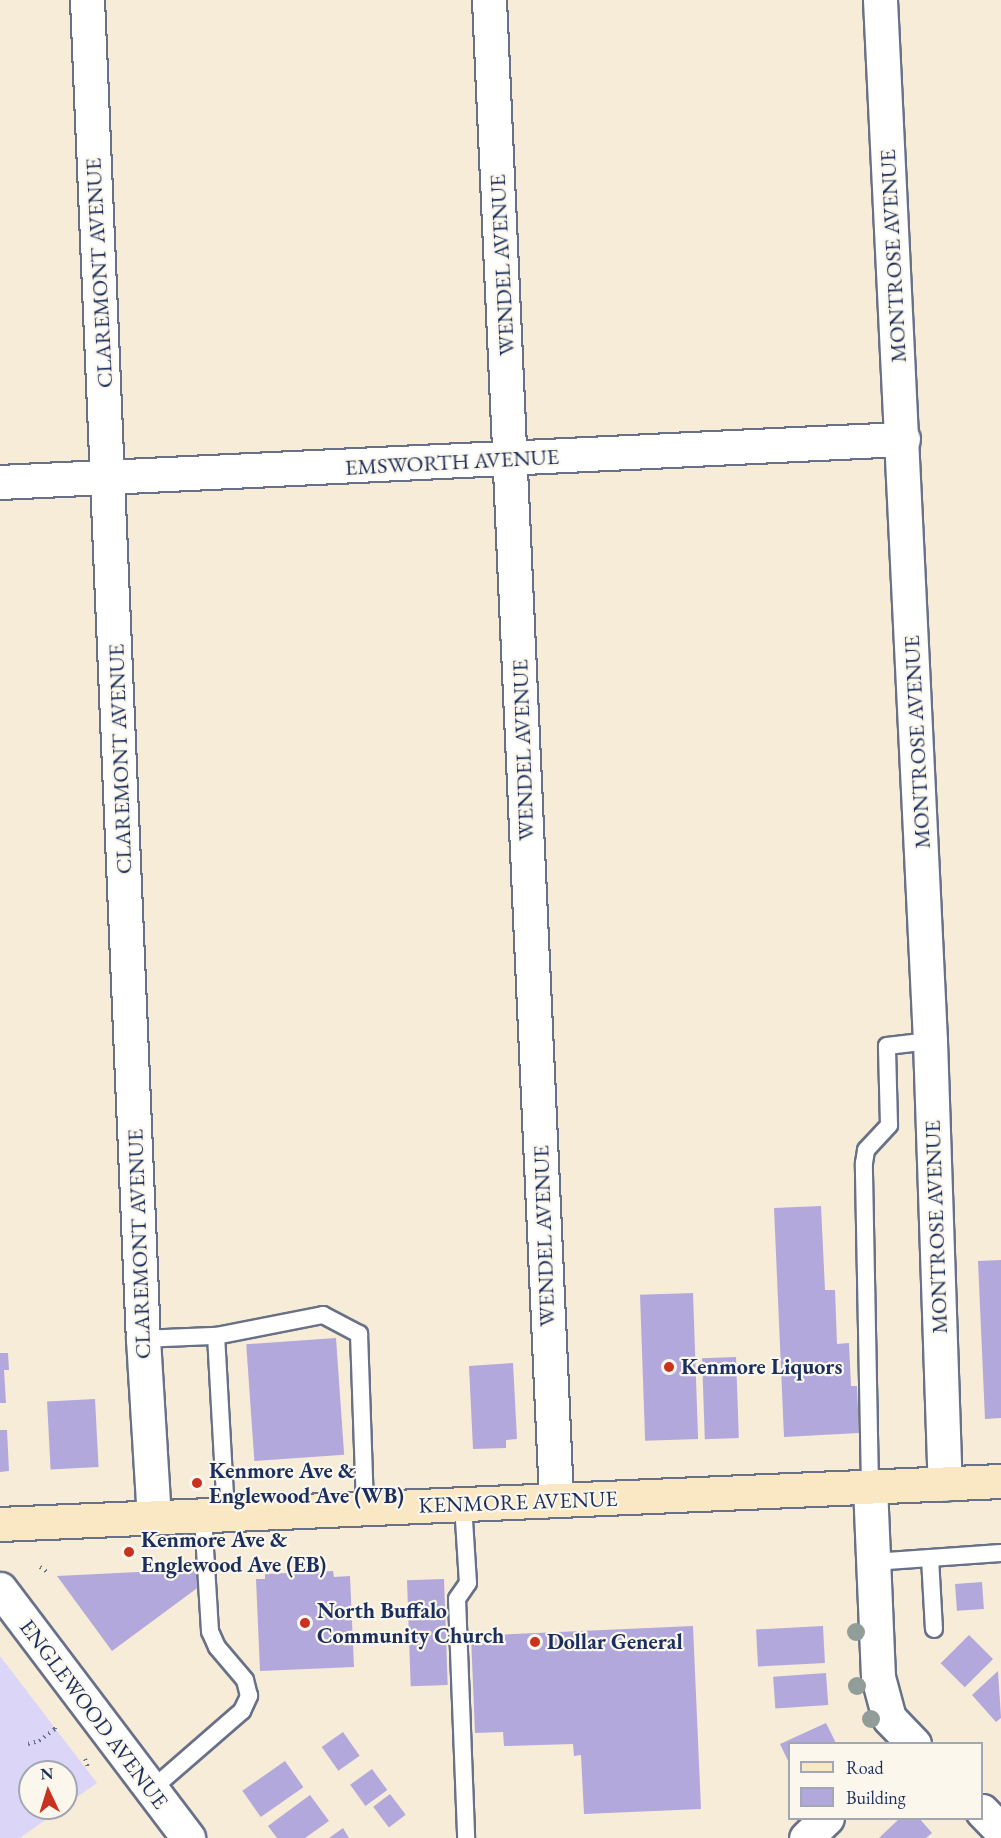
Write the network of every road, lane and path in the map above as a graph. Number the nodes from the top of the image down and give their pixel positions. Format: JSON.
{"nodes":[{"id":1,"x":87,"y":0,"type":"edge"},
{"id":2,"x":489,"y":0,"type":"edge"},
{"id":3,"x":880,"y":0,"type":"edge"},
{"id":4,"x":903,"y":439,"type":"junction"},
{"id":5,"x":511,"y":459,"type":"junction"},
{"id":6,"x":109,"y":477,"type":"junction"},
{"id":7,"x":0,"y":482,"type":"edge"},
{"id":8,"x":930,"y":1041,"type":"junction"},
{"id":9,"x":216,"y":1336,"type":"junction"},
{"id":10,"x":143,"y":1339,"type":"junction"},
{"id":11,"x":1001,"y":1481,"type":"edge"},
{"id":12,"x":945,"y":1484,"type":"junction"},
{"id":13,"x":870,"y":1486,"type":"junction"},
{"id":14,"x":556,"y":1500,"type":"junction"},
{"id":15,"x":463,"y":1504,"type":"junction"},
{"id":16,"x":365,"y":1508,"type":"junction"},
{"id":17,"x":214,"y":1515,"type":"junction"},
{"id":18,"x":154,"y":1517,"type":"junction"},
{"id":19,"x":0,"y":1524,"type":"edge"},
{"id":20,"x":1001,"y":1553,"type":"edge"},
{"id":21,"x":930,"y":1558,"type":"junction"},
{"id":22,"x":873,"y":1562,"type":"junction"},
{"id":23,"x":40,"y":1567,"type":"dead end"},
{"id":24,"x":49,"y":1573,"type":"dead end"},
{"id":25,"x":0,"y":1590,"type":"edge"},
{"id":26,"x":934,"y":1629,"type":"dead end"},
{"id":27,"x":56,"y":1723,"type":"dead end"},
{"id":28,"x":910,"y":1742,"type":"edge"},
{"id":29,"x":28,"y":1744,"type":"dead end"},
{"id":30,"x":85,"y":1759,"type":"dead end"},
{"id":31,"x":88,"y":1767,"type":"dead end"},
{"id":32,"x":151,"y":1790,"type":"junction"},
{"id":33,"x":983,"y":1813,"type":"edge"},
{"id":34,"x":825,"y":1820,"type":"edge"},
{"id":35,"x":1001,"y":1831,"type":"edge"},
{"id":36,"x":188,"y":1838,"type":"edge"},
{"id":37,"x":466,"y":1838,"type":"edge"},
{"id":38,"x":806,"y":1838,"type":"edge"}],
"edges":[{"from":1,"to":6,"type":"street","name":"CLAREMONT AVENUE"},
{"from":2,"to":5,"type":"street","name":"WENDEL AVENUE"},
{"from":3,"to":4,"type":"street","name":"MONTROSE AVENUE"},
{"from":4,"to":5,"type":"street","name":"EMSWORTH AVENUE"},
{"from":4,"to":8,"type":"street","name":"MONTROSE AVENUE"},
{"from":5,"to":6,"type":"street","name":"EMSWORTH AVENUE"},
{"from":5,"to":14,"type":"street","name":"WENDEL AVENUE"},
{"from":6,"to":7,"type":"street","name":"EMSWORTH AVENUE"},
{"from":6,"to":10,"type":"street","name":"CLAREMONT AVENUE"},
{"from":8,"to":12,"type":"street","name":"MONTROSE AVENUE"},
{"from":8,"to":13,"type":"lane"},
{"from":9,"to":10,"type":"lane"},
{"from":9,"to":16,"type":"lane"},
{"from":9,"to":17,"type":"lane"},
{"from":10,"to":18,"type":"street","name":"CLAREMONT AVENUE"},
{"from":11,"to":12,"type":"main road","name":"KENMORE AVENUE"},
{"from":12,"to":13,"type":"main road","name":"KENMORE AVENUE"},
{"from":13,"to":14,"type":"main road","name":"KENMORE AVENUE"},
{"from":13,"to":22,"type":"street"},
{"from":14,"to":15,"type":"main road","name":"KENMORE AVENUE"},
{"from":15,"to":16,"type":"main road","name":"KENMORE AVENUE"},
{"from":15,"to":37,"type":"lane"},
{"from":16,"to":17,"type":"main road","name":"KENMORE AVENUE"},
{"from":17,"to":18,"type":"main road","name":"KENMORE AVENUE"},
{"from":17,"to":32,"type":"lane"},
{"from":18,"to":19,"type":"main road","name":"KENMORE AVENUE"},
{"from":20,"to":21,"type":"lane"},
{"from":21,"to":22,"type":"lane"},
{"from":21,"to":26,"type":"lane"},
{"from":22,"to":28,"type":"street"},
{"from":23,"to":24,"type":"path"},
{"from":25,"to":32,"type":"street","name":"ENGLEWOOD AVENUE"},
{"from":27,"to":29,"type":"path"},
{"from":30,"to":31,"type":"path"},
{"from":32,"to":36,"type":"street","name":"ENGLEWOOD AVENUE"},
{"from":33,"to":35,"type":"street"},
{"from":34,"to":38,"type":"street"}]}
